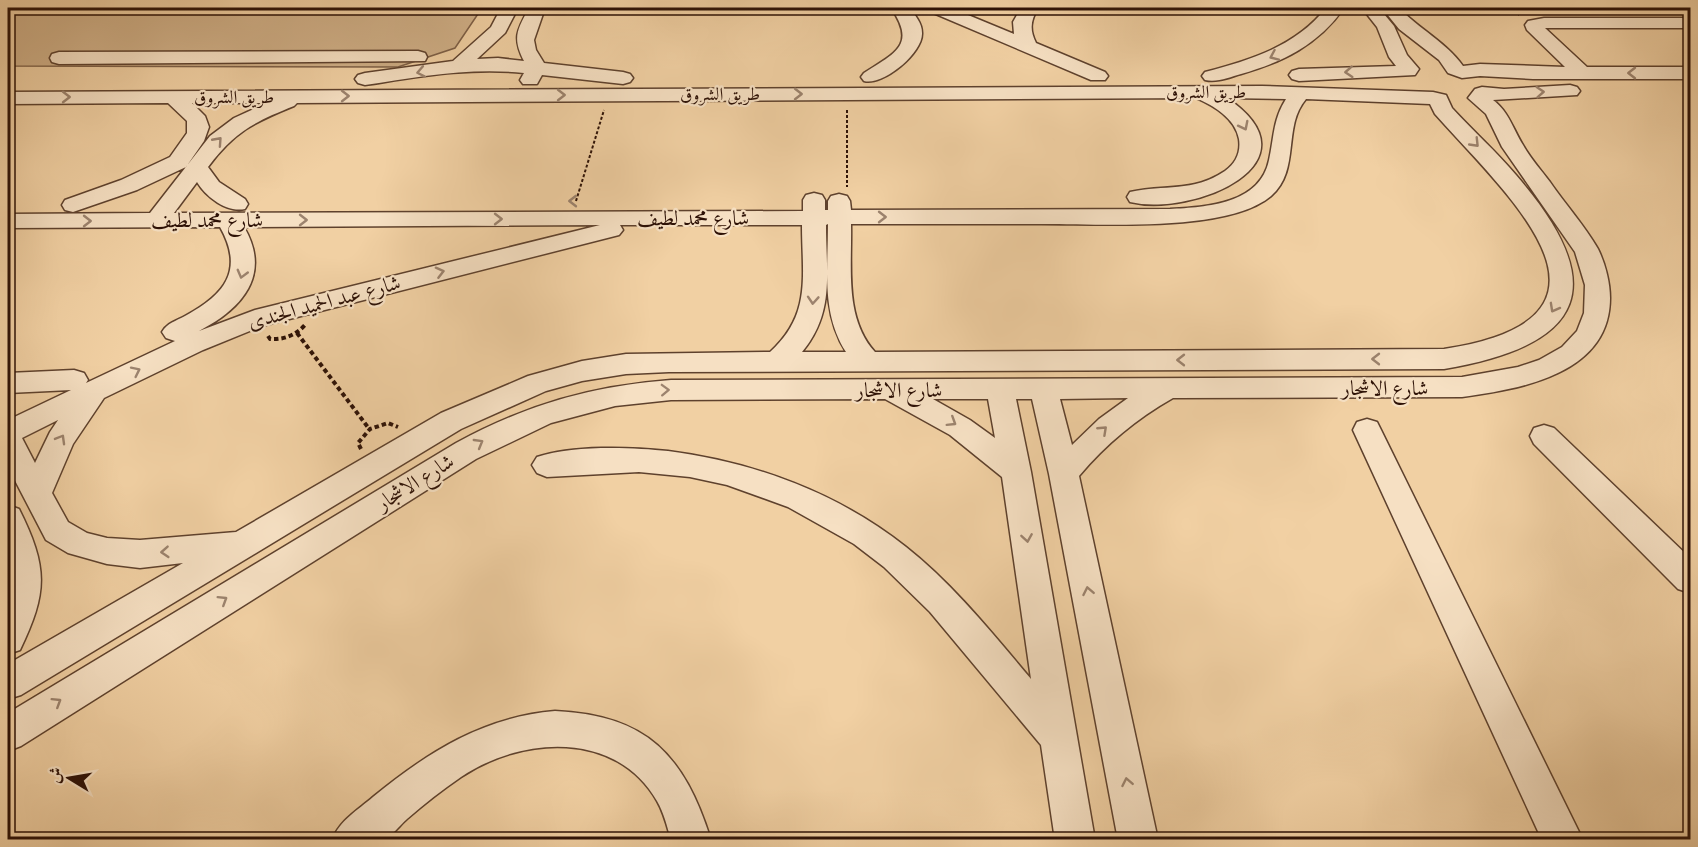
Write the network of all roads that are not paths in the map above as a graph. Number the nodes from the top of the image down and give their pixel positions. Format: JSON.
{"nodes":[{"id":1,"x":509,"y":8,"type":"edge"},
{"id":2,"x":537,"y":8,"type":"edge"},
{"id":3,"x":900,"y":8,"type":"edge"},
{"id":4,"x":978,"y":8,"type":"edge"},
{"id":5,"x":1030,"y":8,"type":"edge"},
{"id":6,"x":1335,"y":8,"type":"edge"},
{"id":7,"x":1370,"y":8,"type":"edge"},
{"id":8,"x":1390,"y":8,"type":"edge"},
{"id":9,"x":940,"y":9,"type":"edge"},
{"id":10,"x":1690,"y":23,"type":"edge"},
{"id":11,"x":1385,"y":26,"type":"junction"},
{"id":12,"x":1405,"y":26,"type":"junction"},
{"id":13,"x":1029,"y":47,"type":"junction"},
{"id":14,"x":418,"y":57,"type":"dead end"},
{"id":15,"x":59,"y":58,"type":"dead end"},
{"id":16,"x":123,"y":58,"type":"junction"},
{"id":17,"x":458,"y":66,"type":"junction"},
{"id":18,"x":535,"y":66,"type":"junction"},
{"id":19,"x":1409,"y":70,"type":"junction"},
{"id":20,"x":1459,"y":70,"type":"junction"},
{"id":21,"x":1582,"y":73,"type":"junction"},
{"id":22,"x":1690,"y":73,"type":"edge"},
{"id":23,"x":105,"y":75,"type":"dead end"},
{"id":24,"x":1098,"y":76,"type":"junction"},
{"id":25,"x":871,"y":77,"type":"junction"},
{"id":26,"x":8,"y":80,"type":"edge"},
{"id":27,"x":1206,"y":84,"type":"junction"},
{"id":28,"x":1690,"y":91,"type":"edge"},
{"id":29,"x":1300,"y":93,"type":"junction"},
{"id":30,"x":452,"y":95,"type":"junction"},
{"id":31,"x":512,"y":95,"type":"junction"},
{"id":32,"x":1480,"y":95,"type":"junction"},
{"id":33,"x":302,"y":96,"type":"junction"},
{"id":34,"x":172,"y":97,"type":"junction"},
{"id":35,"x":8,"y":98,"type":"edge"},
{"id":36,"x":1436,"y":99,"type":"junction"},
{"id":37,"x":187,"y":164,"type":"junction"},
{"id":38,"x":8,"y":205,"type":"edge"},
{"id":39,"x":73,"y":205,"type":"junction"},
{"id":40,"x":831,"y":207,"type":"junction"},
{"id":41,"x":150,"y":212,"type":"junction"},
{"id":42,"x":233,"y":212,"type":"junction"},
{"id":43,"x":658,"y":218,"type":"junction"},
{"id":44,"x":747,"y":218,"type":"junction"},
{"id":45,"x":8,"y":221,"type":"edge"},
{"id":46,"x":49,"y":221,"type":"junction"},
{"id":47,"x":8,"y":242,"type":"edge"},
{"id":48,"x":814,"y":254,"type":"junction"},
{"id":49,"x":1261,"y":359,"type":"junction"},
{"id":50,"x":868,"y":361,"type":"junction"},
{"id":51,"x":776,"y":362,"type":"junction"},
{"id":52,"x":8,"y":383,"type":"edge"},
{"id":53,"x":84,"y":385,"type":"junction"},
{"id":54,"x":1166,"y":389,"type":"junction"},
{"id":55,"x":1273,"y":389,"type":"junction"},
{"id":56,"x":879,"y":390,"type":"junction"},
{"id":57,"x":1000,"y":390,"type":"junction"},
{"id":58,"x":1044,"y":390,"type":"junction"},
{"id":59,"x":8,"y":411,"type":"edge"},
{"id":60,"x":1367,"y":430,"type":"dead end"},
{"id":61,"x":8,"y":432,"type":"edge"},
{"id":62,"x":1544,"y":436,"type":"dead end"},
{"id":63,"x":8,"y":440,"type":"edge"},
{"id":64,"x":389,"y":456,"type":"junction"},
{"id":65,"x":547,"y":465,"type":"dead end"},
{"id":66,"x":1016,"y":472,"type":"junction"},
{"id":67,"x":1064,"y":474,"type":"junction"},
{"id":68,"x":413,"y":483,"type":"junction"},
{"id":69,"x":37,"y":492,"type":"junction"},
{"id":70,"x":8,"y":518,"type":"edge"},
{"id":71,"x":244,"y":542,"type":"junction"},
{"id":72,"x":1690,"y":579,"type":"edge"},
{"id":73,"x":8,"y":639,"type":"edge"},
{"id":74,"x":8,"y":683,"type":"edge"},
{"id":75,"x":8,"y":733,"type":"edge"},
{"id":76,"x":1059,"y":738,"type":"junction"},
{"id":77,"x":1072,"y":835,"type":"edge"},
{"id":78,"x":352,"y":840,"type":"edge"},
{"id":79,"x":691,"y":840,"type":"edge"},
{"id":80,"x":1138,"y":840,"type":"edge"},
{"id":81,"x":1563,"y":840,"type":"edge"}],
"edges":[{"from":1,"to":17,"type":"street"},
{"from":2,"to":18,"type":"street"},
{"from":3,"to":25,"type":"street"},
{"from":4,"to":9,"type":"street"},
{"from":5,"to":13,"type":"street"},
{"from":6,"to":27,"type":"street","one_way":true},
{"from":7,"to":11,"type":"street"},
{"from":8,"to":12,"type":"street","name":"شارع الاشجار"},
{"from":9,"to":13,"type":"street"},
{"from":10,"to":21,"type":"street"},
{"from":11,"to":12,"type":"street"},
{"from":11,"to":19,"type":"street"},
{"from":12,"to":20,"type":"street","name":"شارع الاشجار"},
{"from":13,"to":24,"type":"street"},
{"from":14,"to":16,"type":"street"},
{"from":15,"to":16,"type":"street"},
{"from":16,"to":23,"type":"street"},
{"from":17,"to":18,"type":"street","name":"طريق الشروق"},
{"from":17,"to":26,"type":"street","name":"طريق الشروق","one_way":true},
{"from":17,"to":30,"type":"street"},
{"from":18,"to":25,"type":"street","name":"طريق الشروق"},
{"from":18,"to":31,"type":"street"},
{"from":19,"to":20,"type":"street","name":"طريق الشروق"},
{"from":19,"to":27,"type":"street","name":"طريق الشروق","one_way":true},
{"from":19,"to":36,"type":"street"},
{"from":20,"to":21,"type":"street"},
{"from":20,"to":32,"type":"street","name":"شارع الاشجار"},
{"from":22,"to":21,"type":"street","one_way":true},
{"from":24,"to":25,"type":"street","name":"طريق الشروق"},
{"from":24,"to":27,"type":"street","name":"طريق الشروق"},
{"from":27,"to":29,"type":"street","name":"طريق الشروق"},
{"from":31,"to":27,"type":"street","name":"طريق الشروق","one_way":true},
{"from":27,"to":40,"type":"street","name":"شارع محمد لطيف","one_way":true},
{"from":32,"to":28,"type":"street","one_way":true},
{"from":29,"to":36,"type":"street","name":"طريق الشروق"},
{"from":40,"to":29,"type":"street","name":"شارع محمد لطيف","one_way":true},
{"from":30,"to":31,"type":"street","name":"طريق الشروق"},
{"from":33,"to":30,"type":"street","name":"طريق الشروق","one_way":true},
{"from":32,"to":36,"type":"street","name":"طريق الشروق"},
{"from":32,"to":55,"type":"street","name":"شارع الاشجار"},
{"from":33,"to":34,"type":"street","name":"طريق الشروق"},
{"from":37,"to":33,"type":"street","one_way":true},
{"from":35,"to":34,"type":"street","name":"طريق الشروق","one_way":true},
{"from":34,"to":37,"type":"street"},
{"from":36,"to":49,"type":"street","name":"شارع الاشجار","one_way":true},
{"from":37,"to":39,"type":"street"},
{"from":37,"to":41,"type":"street"},
{"from":37,"to":42,"type":"street"},
{"from":38,"to":39,"type":"street","name":"شارع محمد لطيف"},
{"from":39,"to":41,"type":"street","name":"شارع محمد لطيف"},
{"from":40,"to":42,"type":"street","name":"شارع محمد لطيف","one_way":true},
{"from":40,"to":44,"type":"street","name":"شارع محمد لطيف"},
{"from":40,"to":48,"type":"street"},
{"from":40,"to":50,"type":"street"},
{"from":41,"to":42,"type":"street","name":"شارع محمد لطيف"},
{"from":46,"to":41,"type":"street","name":"شارع محمد لطيف","one_way":true},
{"from":42,"to":43,"type":"street","name":"شارع محمد لطيف","one_way":true},
{"from":42,"to":53,"type":"street","name":"شارع عبد الحميد الجندى","one_way":true},
{"from":43,"to":44,"type":"street","name":"شارع محمد لطيف"},
{"from":53,"to":43,"type":"street","name":"شارع عبد الحميد الجندى","one_way":true},
{"from":44,"to":48,"type":"street"},
{"from":45,"to":46,"type":"street","name":"شارع محمد لطيف"},
{"from":46,"to":47,"type":"street"},
{"from":48,"to":51,"type":"street","one_way":true},
{"from":49,"to":50,"type":"street","name":"شارع الاشجار","one_way":true},
{"from":49,"to":55,"type":"street"},
{"from":50,"to":51,"type":"street","name":"شارع الاشجار"},
{"from":51,"to":64,"type":"street","name":"شارع الاشجار"},
{"from":52,"to":53,"type":"street"},
{"from":53,"to":59,"type":"street","name":"شارع عبد الحميد الجندى"},
{"from":53,"to":61,"type":"street","name":"شارع عبد الحميد الجندى"},
{"from":69,"to":53,"type":"street","one_way":true},
{"from":54,"to":55,"type":"street","name":"شارع الاشجار"},
{"from":54,"to":58,"type":"street","name":"شارع الاشجار"},
{"from":67,"to":54,"type":"street","one_way":true},
{"from":56,"to":57,"type":"street","name":"شارع الاشجار"},
{"from":56,"to":66,"type":"street","one_way":true},
{"from":68,"to":56,"type":"street","name":"شارع الاشجار","one_way":true},
{"from":57,"to":58,"type":"street","name":"شارع الاشجار"},
{"from":57,"to":66,"type":"street"},
{"from":58,"to":67,"type":"street"},
{"from":60,"to":81,"type":"street"},
{"from":62,"to":72,"type":"street"},
{"from":63,"to":69,"type":"street"},
{"from":64,"to":68,"type":"street"},
{"from":64,"to":71,"type":"street","name":"شارع الاشجار"},
{"from":65,"to":76,"type":"street"},
{"from":66,"to":76,"type":"street","one_way":true},
{"from":80,"to":67,"type":"street","one_way":true},
{"from":75,"to":68,"type":"street","name":"شارع الاشجار","one_way":true},
{"from":71,"to":69,"type":"street","one_way":true},
{"from":70,"to":73,"type":"street"},
{"from":71,"to":74,"type":"street","name":"شارع الاشجار"},
{"from":76,"to":77,"type":"street"},
{"from":78,"to":79,"type":"street"}]}
